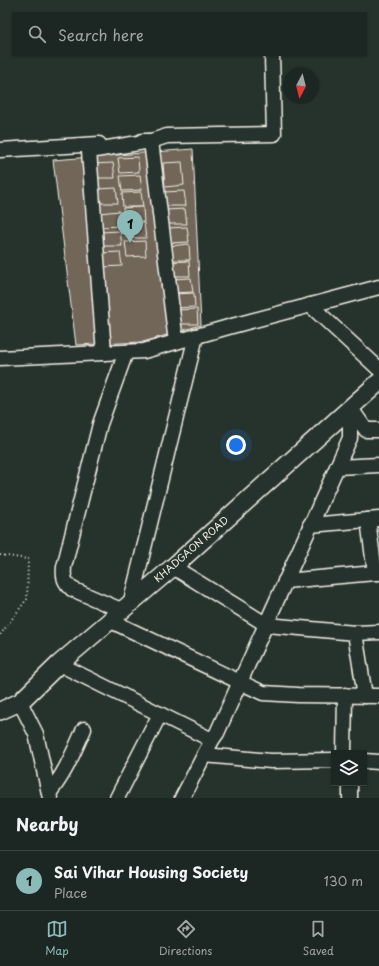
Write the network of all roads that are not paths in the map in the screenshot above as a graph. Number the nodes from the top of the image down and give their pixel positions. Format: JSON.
{"nodes":[{"id":1,"x":272,"y":56,"type":"edge"},
{"id":2,"x":151,"y":140,"type":"junction"},
{"id":3,"x":0,"y":150,"type":"edge"},
{"id":4,"x":379,"y":287,"type":"edge"},
{"id":5,"x":310,"y":305,"type":"junction"},
{"id":6,"x":196,"y":336,"type":"junction"},
{"id":7,"x":176,"y":342,"type":"junction"},
{"id":8,"x":126,"y":352,"type":"junction"},
{"id":9,"x":104,"y":353,"type":"junction"},
{"id":10,"x":0,"y":358,"type":"edge"},
{"id":11,"x":379,"y":369,"type":"edge"},
{"id":12,"x":379,"y":382,"type":"edge"},
{"id":13,"x":350,"y":407,"type":"junction"},
{"id":14,"x":379,"y":430,"type":"edge"},
{"id":15,"x":379,"y":465,"type":"edge"},
{"id":16,"x":337,"y":467,"type":"junction"},
{"id":17,"x":373,"y":519,"type":"edge"},
{"id":18,"x":310,"y":525,"type":"junction"},
{"id":19,"x":173,"y":567,"type":"junction"},
{"id":20,"x":377,"y":573,"type":"edge"},
{"id":21,"x":285,"y":581,"type":"junction"},
{"id":22,"x":121,"y":610,"type":"junction"},
{"id":23,"x":267,"y":625,"type":"junction"},
{"id":24,"x":379,"y":632,"type":"edge"},
{"id":25,"x":355,"y":633,"type":"junction"},
{"id":26,"x":59,"y":664,"type":"junction"},
{"id":27,"x":240,"y":682,"type":"junction"},
{"id":28,"x":345,"y":695,"type":"junction"},
{"id":29,"x":365,"y":696,"type":"junction"},
{"id":30,"x":379,"y":696,"type":"edge"},
{"id":31,"x":20,"y":702,"type":"junction"},
{"id":32,"x":0,"y":711,"type":"edge"},
{"id":33,"x":160,"y":714,"type":"junction"},
{"id":34,"x":84,"y":729,"type":"dead end"},
{"id":35,"x":212,"y":740,"type":"junction"},
{"id":36,"x":344,"y":750,"type":"edge"},
{"id":37,"x":204,"y":755,"type":"junction"},
{"id":38,"x":331,"y":760,"type":"edge"},
{"id":39,"x":367,"y":761,"type":"edge"},
{"id":40,"x":379,"y":762,"type":"edge"},
{"id":41,"x":350,"y":786,"type":"edge"},
{"id":42,"x":50,"y":795,"type":"edge"},
{"id":43,"x":116,"y":798,"type":"edge"},
{"id":44,"x":182,"y":798,"type":"edge"},
{"id":45,"x":350,"y":798,"type":"edge"}],
"edges":[{"from":1,"to":2,"type":"street"},
{"from":2,"to":3,"type":"street"},
{"from":2,"to":7,"type":"street"},
{"from":2,"to":9,"type":"street"},
{"from":4,"to":5,"type":"street"},
{"from":5,"to":6,"type":"street"},
{"from":5,"to":11,"type":"street"},
{"from":6,"to":7,"type":"street"},
{"from":6,"to":22,"type":"street"},
{"from":7,"to":8,"type":"street"},
{"from":8,"to":9,"type":"street"},
{"from":8,"to":22,"type":"street"},
{"from":9,"to":10,"type":"street"},
{"from":12,"to":13,"type":"street","name":"KHADGAON ROAD"},
{"from":13,"to":14,"type":"street"},
{"from":13,"to":16,"type":"street"},
{"from":13,"to":19,"type":"street","name":"KHADGAON ROAD"},
{"from":15,"to":16,"type":"street"},
{"from":16,"to":18,"type":"street"},
{"from":17,"to":18,"type":"street"},
{"from":17,"to":20,"type":"street"},
{"from":18,"to":21,"type":"street"},
{"from":19,"to":22,"type":"street","name":"KHADGAON ROAD"},
{"from":19,"to":23,"type":"street"},
{"from":20,"to":21,"type":"street"},
{"from":21,"to":23,"type":"street"},
{"from":22,"to":26,"type":"street","name":"KHADGAON ROAD"},
{"from":22,"to":27,"type":"street"},
{"from":23,"to":25,"type":"street"},
{"from":23,"to":27,"type":"street"},
{"from":24,"to":25,"type":"street"},
{"from":25,"to":29,"type":"street"},
{"from":26,"to":31,"type":"street","name":"KHADGAON ROAD"},
{"from":26,"to":33,"type":"street"},
{"from":27,"to":28,"type":"street"},
{"from":27,"to":35,"type":"street"},
{"from":28,"to":29,"type":"street"},
{"from":28,"to":36,"type":"street"},
{"from":29,"to":30,"type":"street"},
{"from":31,"to":32,"type":"street","name":"KHADGAON ROAD"},
{"from":31,"to":42,"type":"street"},
{"from":33,"to":35,"type":"street"},
{"from":33,"to":43,"type":"street"},
{"from":34,"to":42,"type":"street"},
{"from":35,"to":37,"type":"street"},
{"from":37,"to":38,"type":"street"},
{"from":37,"to":44,"type":"street"},
{"from":39,"to":40,"type":"street"},
{"from":41,"to":45,"type":"street"}]}
